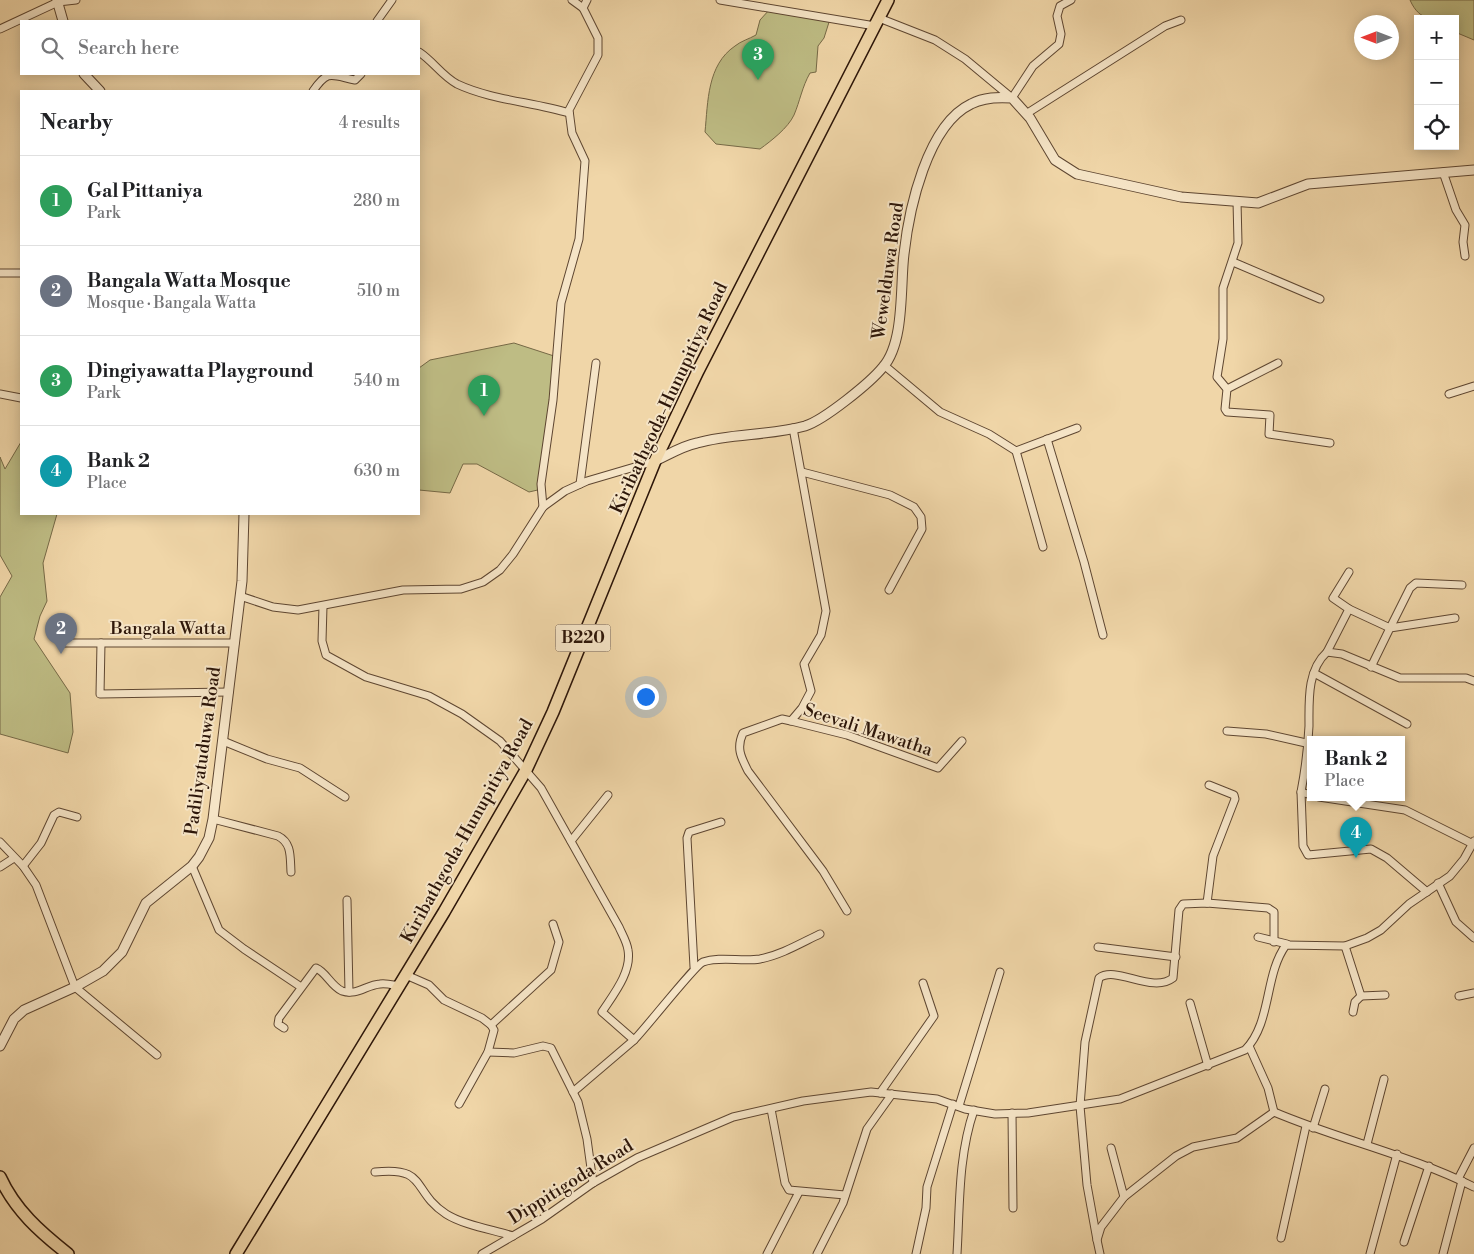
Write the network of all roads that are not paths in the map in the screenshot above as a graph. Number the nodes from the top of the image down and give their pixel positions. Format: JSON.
{"nodes":[{"id":1,"x":76,"y":0,"type":"edge"},
{"id":2,"x":392,"y":0,"type":"edge"},
{"id":3,"x":572,"y":0,"type":"edge"},
{"id":4,"x":587,"y":0,"type":"edge"},
{"id":5,"x":720,"y":0,"type":"edge"},
{"id":6,"x":888,"y":0,"type":"edge"},
{"id":7,"x":1070,"y":0,"type":"edge"},
{"id":8,"x":58,"y":1,"type":"edge"},
{"id":9,"x":1059,"y":3,"type":"edge"},
{"id":10,"x":582,"y":8,"type":"junction"},
{"id":11,"x":63,"y":20,"type":"edge"},
{"id":12,"x":378,"y":20,"type":"edge"},
{"id":13,"x":1181,"y":20,"type":"dead end"},
{"id":14,"x":877,"y":22,"type":"junction"},
{"id":15,"x":0,"y":29,"type":"edge"},
{"id":16,"x":420,"y":53,"type":"edge"},
{"id":17,"x":85,"y":75,"type":"edge"},
{"id":18,"x":330,"y":75,"type":"edge"},
{"id":19,"x":330,"y":75,"type":"edge"},
{"id":20,"x":360,"y":75,"type":"edge"},
{"id":21,"x":99,"y":90,"type":"edge"},
{"id":22,"x":314,"y":90,"type":"edge"},
{"id":23,"x":1012,"y":98,"type":"junction"},
{"id":24,"x":569,"y":113,"type":"junction"},
{"id":25,"x":1026,"y":114,"type":"junction"},
{"id":26,"x":1474,"y":170,"type":"edge"},
{"id":27,"x":1443,"y":172,"type":"junction"},
{"id":28,"x":1238,"y":201,"type":"junction"},
{"id":29,"x":1465,"y":256,"type":"dead end"},
{"id":30,"x":1233,"y":262,"type":"junction"},
{"id":31,"x":0,"y":273,"type":"edge"},
{"id":32,"x":20,"y":273,"type":"edge"},
{"id":33,"x":1320,"y":298,"type":"dead end"},
{"id":34,"x":1278,"y":363,"type":"dead end"},
{"id":35,"x":596,"y":364,"type":"dead end"},
{"id":36,"x":885,"y":366,"type":"junction"},
{"id":37,"x":1474,"y":386,"type":"edge"},
{"id":38,"x":1227,"y":389,"type":"junction"},
{"id":39,"x":0,"y":394,"type":"edge"},
{"id":40,"x":1449,"y":394,"type":"dead end"},
{"id":41,"x":20,"y":398,"type":"edge"},
{"id":42,"x":793,"y":428,"type":"junction"},
{"id":43,"x":1077,"y":428,"type":"dead end"},
{"id":44,"x":1047,"y":439,"type":"junction"},
{"id":45,"x":1330,"y":443,"type":"dead end"},
{"id":46,"x":1016,"y":451,"type":"junction"},
{"id":47,"x":655,"y":460,"type":"junction"},
{"id":48,"x":802,"y":472,"type":"junction"},
{"id":49,"x":580,"y":484,"type":"junction"},
{"id":50,"x":543,"y":507,"type":"junction"},
{"id":51,"x":244,"y":515,"type":"edge"},
{"id":52,"x":1043,"y":547,"type":"dead end"},
{"id":53,"x":1349,"y":572,"type":"dead end"},
{"id":54,"x":1462,"y":585,"type":"dead end"},
{"id":55,"x":889,"y":590,"type":"dead end"},
{"id":56,"x":240,"y":596,"type":"junction"},
{"id":57,"x":323,"y":606,"type":"junction"},
{"id":58,"x":1349,"y":609,"type":"junction"},
{"id":59,"x":1455,"y":618,"type":"dead end"},
{"id":60,"x":1390,"y":628,"type":"junction"},
{"id":61,"x":1103,"y":635,"type":"dead end"},
{"id":62,"x":64,"y":643,"type":"dead end"},
{"id":63,"x":101,"y":643,"type":"junction"},
{"id":64,"x":235,"y":643,"type":"junction"},
{"id":65,"x":1327,"y":652,"type":"junction"},
{"id":66,"x":1370,"y":667,"type":"junction"},
{"id":67,"x":1314,"y":673,"type":"junction"},
{"id":68,"x":1474,"y":681,"type":"edge"},
{"id":69,"x":229,"y":692,"type":"junction"},
{"id":70,"x":792,"y":721,"type":"junction"},
{"id":71,"x":1407,"y":724,"type":"dead end"},
{"id":72,"x":1227,"y":731,"type":"dead end"},
{"id":73,"x":223,"y":741,"type":"junction"},
{"id":74,"x":962,"y":741,"type":"dead end"},
{"id":75,"x":1306,"y":743,"type":"junction"},
{"id":76,"x":526,"y":770,"type":"junction"},
{"id":77,"x":1209,"y":785,"type":"dead end"},
{"id":78,"x":1300,"y":792,"type":"junction"},
{"id":79,"x":608,"y":794,"type":"dead end"},
{"id":80,"x":1307,"y":794,"type":"edge"},
{"id":81,"x":345,"y":797,"type":"dead end"},
{"id":82,"x":1345,"y":801,"type":"edge"},
{"id":83,"x":77,"y":817,"type":"dead end"},
{"id":84,"x":214,"y":819,"type":"junction"},
{"id":85,"x":721,"y":822,"type":"dead end"},
{"id":86,"x":570,"y":841,"type":"junction"},
{"id":87,"x":0,"y":842,"type":"edge"},
{"id":88,"x":1473,"y":842,"type":"edge"},
{"id":89,"x":14,"y":858,"type":"junction"},
{"id":90,"x":23,"y":866,"type":"junction"},
{"id":91,"x":192,"y":866,"type":"junction"},
{"id":92,"x":0,"y":867,"type":"edge"},
{"id":93,"x":291,"y":872,"type":"dead end"},
{"id":94,"x":1438,"y":883,"type":"junction"},
{"id":95,"x":1427,"y":892,"type":"junction"},
{"id":96,"x":347,"y":900,"type":"dead end"},
{"id":97,"x":1207,"y":903,"type":"junction"},
{"id":98,"x":847,"y":911,"type":"dead end"},
{"id":99,"x":553,"y":924,"type":"dead end"},
{"id":100,"x":820,"y":934,"type":"dead end"},
{"id":101,"x":1258,"y":937,"type":"dead end"},
{"id":102,"x":1474,"y":938,"type":"edge"},
{"id":103,"x":1274,"y":942,"type":"junction"},
{"id":104,"x":1287,"y":944,"type":"junction"},
{"id":105,"x":1345,"y":946,"type":"junction"},
{"id":106,"x":1098,"y":947,"type":"dead end"},
{"id":107,"x":1176,"y":957,"type":"junction"},
{"id":108,"x":694,"y":967,"type":"junction"},
{"id":109,"x":1000,"y":972,"type":"dead end"},
{"id":110,"x":406,"y":975,"type":"junction"},
{"id":111,"x":923,"y":983,"type":"dead end"},
{"id":112,"x":399,"y":986,"type":"junction"},
{"id":113,"x":75,"y":987,"type":"junction"},
{"id":114,"x":301,"y":987,"type":"junction"},
{"id":115,"x":349,"y":992,"type":"junction"},
{"id":116,"x":1474,"y":993,"type":"edge"},
{"id":117,"x":1385,"y":995,"type":"dead end"},
{"id":118,"x":1361,"y":996,"type":"junction"},
{"id":119,"x":1459,"y":996,"type":"dead end"},
{"id":120,"x":1190,"y":1002,"type":"dead end"},
{"id":121,"x":1353,"y":1012,"type":"dead end"},
{"id":122,"x":491,"y":1025,"type":"junction"},
{"id":123,"x":284,"y":1028,"type":"dead end"},
{"id":124,"x":634,"y":1040,"type":"junction"},
{"id":125,"x":0,"y":1046,"type":"edge"},
{"id":126,"x":1249,"y":1046,"type":"junction"},
{"id":127,"x":488,"y":1052,"type":"junction"},
{"id":128,"x":157,"y":1055,"type":"dead end"},
{"id":129,"x":1208,"y":1066,"type":"junction"},
{"id":130,"x":1384,"y":1078,"type":"dead end"},
{"id":131,"x":1325,"y":1089,"type":"dead end"},
{"id":132,"x":573,"y":1092,"type":"junction"},
{"id":133,"x":880,"y":1093,"type":"junction"},
{"id":134,"x":892,"y":1094,"type":"junction"},
{"id":135,"x":459,"y":1104,"type":"dead end"},
{"id":136,"x":956,"y":1105,"type":"junction"},
{"id":137,"x":1080,"y":1106,"type":"junction"},
{"id":138,"x":771,"y":1109,"type":"junction"},
{"id":139,"x":974,"y":1110,"type":"junction"},
{"id":140,"x":1274,"y":1112,"type":"junction"},
{"id":141,"x":1012,"y":1113,"type":"junction"},
{"id":142,"x":1309,"y":1127,"type":"junction"},
{"id":143,"x":1367,"y":1144,"type":"junction"},
{"id":144,"x":1111,"y":1148,"type":"dead end"},
{"id":145,"x":1474,"y":1148,"type":"edge"},
{"id":146,"x":1397,"y":1154,"type":"junction"},
{"id":147,"x":1429,"y":1166,"type":"junction"},
{"id":148,"x":375,"y":1172,"type":"dead end"},
{"id":149,"x":0,"y":1178,"type":"edge"},
{"id":150,"x":1460,"y":1180,"type":"junction"},
{"id":151,"x":593,"y":1183,"type":"junction"},
{"id":152,"x":1474,"y":1187,"type":"edge"},
{"id":153,"x":799,"y":1192,"type":"junction"},
{"id":154,"x":845,"y":1195,"type":"junction"},
{"id":155,"x":1124,"y":1197,"type":"junction"},
{"id":156,"x":1013,"y":1208,"type":"dead end"},
{"id":157,"x":513,"y":1236,"type":"junction"},
{"id":158,"x":1281,"y":1238,"type":"dead end"},
{"id":159,"x":1097,"y":1240,"type":"junction"},
{"id":160,"x":1404,"y":1242,"type":"dead end"},
{"id":161,"x":68,"y":1254,"type":"edge"},
{"id":162,"x":236,"y":1254,"type":"edge"},
{"id":163,"x":482,"y":1254,"type":"edge"},
{"id":164,"x":767,"y":1254,"type":"edge"},
{"id":165,"x":817,"y":1254,"type":"edge"},
{"id":166,"x":916,"y":1254,"type":"edge"},
{"id":167,"x":957,"y":1254,"type":"edge"},
{"id":168,"x":1100,"y":1254,"type":"edge"},
{"id":169,"x":1370,"y":1254,"type":"edge"},
{"id":170,"x":1443,"y":1254,"type":"edge"}],
"edges":[{"from":1,"to":8,"type":"street"},
{"from":2,"to":12,"type":"street"},
{"from":3,"to":10,"type":"street"},
{"from":4,"to":10,"type":"street"},
{"from":5,"to":14,"type":"street"},
{"from":6,"to":14,"type":"main road","name":"Kiribathgoda-Hunupitiya Road","number":"B220"},
{"from":7,"to":9,"type":"street"},
{"from":8,"to":11,"type":"street"},
{"from":8,"to":15,"type":"street"},
{"from":9,"to":23,"type":"street"},
{"from":10,"to":24,"type":"street"},
{"from":13,"to":25,"type":"street"},
{"from":14,"to":23,"type":"street"},
{"from":14,"to":47,"type":"main road","name":"Kiribathgoda-Hunupitiya Road","number":"B220"},
{"from":16,"to":24,"type":"street"},
{"from":17,"to":21,"type":"street"},
{"from":18,"to":20,"type":"street"},
{"from":19,"to":22,"type":"street"},
{"from":23,"to":25,"type":"street"},
{"from":23,"to":36,"type":"street","name":"Wewelduwa Road"},
{"from":24,"to":50,"type":"street"},
{"from":25,"to":28,"type":"street"},
{"from":26,"to":27,"type":"street"},
{"from":27,"to":28,"type":"street"},
{"from":27,"to":29,"type":"street"},
{"from":28,"to":30,"type":"street"},
{"from":30,"to":33,"type":"street"},
{"from":30,"to":38,"type":"street"},
{"from":31,"to":32,"type":"street"},
{"from":34,"to":38,"type":"street"},
{"from":35,"to":49,"type":"street"},
{"from":36,"to":42,"type":"street","name":"Wewelduwa Road"},
{"from":36,"to":46,"type":"street"},
{"from":37,"to":40,"type":"street"},
{"from":38,"to":45,"type":"street"},
{"from":39,"to":41,"type":"street"},
{"from":42,"to":47,"type":"street","name":"Wewelduwa Road"},
{"from":42,"to":48,"type":"street","name":"Seevali Mawatha"},
{"from":43,"to":44,"type":"street"},
{"from":44,"to":46,"type":"street"},
{"from":44,"to":61,"type":"street"},
{"from":46,"to":52,"type":"street"},
{"from":47,"to":49,"type":"street"},
{"from":47,"to":76,"type":"main road","name":"Kiribathgoda-Hunupitiya Road","number":"B220"},
{"from":48,"to":55,"type":"street"},
{"from":48,"to":70,"type":"street","name":"Seevali Mawatha"},
{"from":49,"to":50,"type":"street"},
{"from":50,"to":57,"type":"street"},
{"from":51,"to":56,"type":"street","name":"Padiliyatuduwa Road"},
{"from":53,"to":58,"type":"street"},
{"from":54,"to":60,"type":"street"},
{"from":56,"to":57,"type":"street"},
{"from":56,"to":64,"type":"street","name":"Padiliyatuduwa Road"},
{"from":57,"to":76,"type":"street"},
{"from":58,"to":60,"type":"street"},
{"from":58,"to":65,"type":"street"},
{"from":59,"to":60,"type":"street"},
{"from":60,"to":66,"type":"street"},
{"from":62,"to":63,"type":"street","name":"Bangala Watta"},
{"from":63,"to":64,"type":"street","name":"Bangala Watta"},
{"from":63,"to":69,"type":"street","name":"Bangala Watta"},
{"from":64,"to":69,"type":"street","name":"Padiliyatuduwa Road"},
{"from":65,"to":66,"type":"street"},
{"from":65,"to":67,"type":"street"},
{"from":66,"to":68,"type":"street"},
{"from":67,"to":71,"type":"street"},
{"from":67,"to":75,"type":"street"},
{"from":69,"to":73,"type":"street","name":"Padiliyatuduwa Road"},
{"from":70,"to":74,"type":"street","name":"Seevali Mawatha"},
{"from":70,"to":98,"type":"street"},
{"from":72,"to":75,"type":"street"},
{"from":73,"to":81,"type":"street"},
{"from":73,"to":84,"type":"street","name":"Padiliyatuduwa Road"},
{"from":75,"to":78,"type":"street"},
{"from":76,"to":86,"type":"street"},
{"from":76,"to":110,"type":"main road","name":"Kiribathgoda-Hunupitiya Road","number":"B220"},
{"from":77,"to":97,"type":"street"},
{"from":78,"to":80,"type":"street"},
{"from":78,"to":95,"type":"street"},
{"from":79,"to":86,"type":"street"},
{"from":82,"to":88,"type":"street"},
{"from":83,"to":90,"type":"street"},
{"from":84,"to":91,"type":"street","name":"Padiliyatuduwa Road"},
{"from":84,"to":93,"type":"street"},
{"from":85,"to":108,"type":"street"},
{"from":86,"to":124,"type":"street"},
{"from":87,"to":89,"type":"street"},
{"from":88,"to":94,"type":"street"},
{"from":89,"to":90,"type":"street"},
{"from":89,"to":92,"type":"street"},
{"from":90,"to":113,"type":"street"},
{"from":91,"to":113,"type":"street","name":"Padiliyatuduwa Road"},
{"from":91,"to":114,"type":"street"},
{"from":94,"to":95,"type":"street"},
{"from":94,"to":102,"type":"street"},
{"from":95,"to":105,"type":"street"},
{"from":96,"to":115,"type":"street"},
{"from":97,"to":103,"type":"street"},
{"from":97,"to":107,"type":"street"},
{"from":99,"to":122,"type":"street"},
{"from":100,"to":108,"type":"street"},
{"from":101,"to":103,"type":"street"},
{"from":103,"to":104,"type":"street"},
{"from":104,"to":105,"type":"street"},
{"from":104,"to":126,"type":"street"},
{"from":105,"to":118,"type":"street"},
{"from":106,"to":107,"type":"street"},
{"from":107,"to":137,"type":"street"},
{"from":108,"to":124,"type":"street"},
{"from":109,"to":136,"type":"street"},
{"from":110,"to":112,"type":"main road","name":"Kiribathgoda-Hunupitiya Road","number":"B220"},
{"from":110,"to":122,"type":"street"},
{"from":111,"to":133,"type":"street"},
{"from":112,"to":115,"type":"street"},
{"from":112,"to":162,"type":"main road","name":"Kiribathgoda-Hunupitiya Road","number":"B220"},
{"from":113,"to":125,"type":"street","name":"Padiliyatuduwa Road"},
{"from":113,"to":128,"type":"street"},
{"from":114,"to":115,"type":"street"},
{"from":114,"to":123,"type":"street"},
{"from":116,"to":119,"type":"street"},
{"from":117,"to":118,"type":"street"},
{"from":118,"to":121,"type":"street"},
{"from":120,"to":129,"type":"street"},
{"from":122,"to":127,"type":"street"},
{"from":124,"to":132,"type":"street"},
{"from":126,"to":129,"type":"street","name":"Dippitigoda Road"},
{"from":126,"to":140,"type":"street"},
{"from":127,"to":132,"type":"street"},
{"from":127,"to":135,"type":"street"},
{"from":129,"to":137,"type":"street","name":"Dippitigoda Road"},
{"from":130,"to":143,"type":"street"},
{"from":131,"to":142,"type":"street"},
{"from":132,"to":151,"type":"street"},
{"from":133,"to":134,"type":"street","name":"Dippitigoda Road"},
{"from":133,"to":138,"type":"street","name":"Dippitigoda Road"},
{"from":134,"to":136,"type":"street","name":"Dippitigoda Road"},
{"from":134,"to":154,"type":"street"},
{"from":136,"to":139,"type":"street","name":"Dippitigoda Road"},
{"from":136,"to":166,"type":"street"},
{"from":137,"to":141,"type":"street","name":"Dippitigoda Road"},
{"from":137,"to":159,"type":"street"},
{"from":138,"to":151,"type":"street","name":"Dippitigoda Road"},
{"from":138,"to":153,"type":"street"},
{"from":139,"to":141,"type":"street","name":"Dippitigoda Road"},
{"from":139,"to":167,"type":"street"},
{"from":140,"to":142,"type":"street"},
{"from":140,"to":155,"type":"street"},
{"from":141,"to":156,"type":"street"},
{"from":142,"to":143,"type":"street"},
{"from":142,"to":158,"type":"street"},
{"from":143,"to":146,"type":"street"},
{"from":144,"to":155,"type":"street"},
{"from":145,"to":150,"type":"street"},
{"from":146,"to":147,"type":"street"},
{"from":146,"to":169,"type":"street"},
{"from":147,"to":150,"type":"street"},
{"from":147,"to":160,"type":"street"},
{"from":148,"to":157,"type":"street"},
{"from":149,"to":161,"type":"main road"},
{"from":150,"to":152,"type":"street"},
{"from":150,"to":170,"type":"street"},
{"from":151,"to":157,"type":"street","name":"Dippitigoda Road"},
{"from":153,"to":154,"type":"street"},
{"from":153,"to":164,"type":"street"},
{"from":154,"to":165,"type":"street"},
{"from":155,"to":159,"type":"street"},
{"from":157,"to":163,"type":"street","name":"Dippitigoda Road"},
{"from":159,"to":168,"type":"street"}]}
